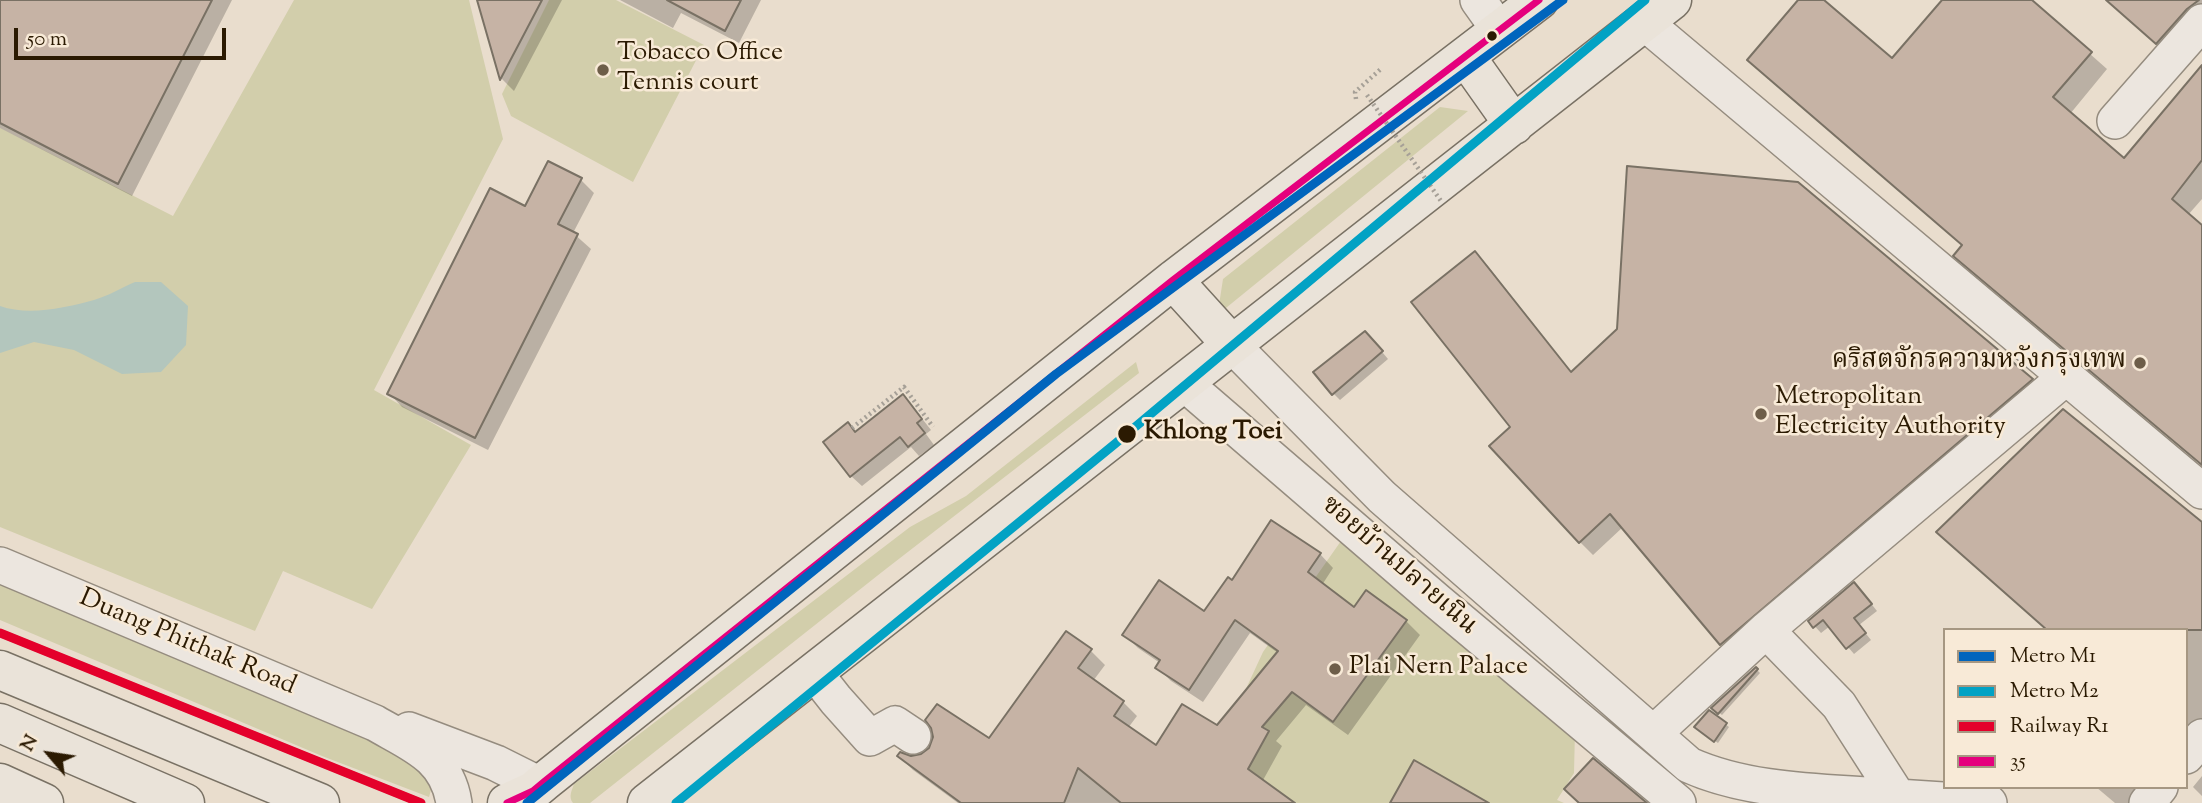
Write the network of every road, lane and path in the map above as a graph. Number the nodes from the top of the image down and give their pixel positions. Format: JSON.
{"nodes":[{"id":1,"x":1478,"y":0,"type":"edge"},
{"id":2,"x":1539,"y":0,"type":"edge"},
{"id":3,"x":1658,"y":11,"type":"edge"},
{"id":4,"x":2202,"y":22,"type":"edge"},
{"id":5,"x":1500,"y":31,"type":"junction"},
{"id":6,"x":1466,"y":57,"type":"junction"},
{"id":7,"x":1382,"y":68,"type":"dead end"},
{"id":8,"x":2115,"y":121,"type":"dead end"},
{"id":9,"x":1514,"y":125,"type":"junction"},
{"id":10,"x":1441,"y":201,"type":"dead end"},
{"id":11,"x":1173,"y":280,"type":"junction"},
{"id":12,"x":1232,"y":345,"type":"junction"},
{"id":13,"x":2066,"y":377,"type":"junction"},
{"id":14,"x":1184,"y":383,"type":"junction"},
{"id":15,"x":933,"y":427,"type":"dead end"},
{"id":16,"x":852,"y":428,"type":"dead end"},
{"id":17,"x":2202,"y":491,"type":"edge"},
{"id":18,"x":0,"y":565,"type":"edge"},
{"id":19,"x":1766,"y":630,"type":"junction"},
{"id":20,"x":0,"y":670,"type":"edge"},
{"id":21,"x":814,"y":672,"type":"junction"},
{"id":22,"x":0,"y":723,"type":"edge"},
{"id":23,"x":375,"y":723,"type":"junction"},
{"id":24,"x":1654,"y":733,"type":"junction"},
{"id":25,"x":913,"y":736,"type":"dead end"},
{"id":26,"x":2202,"y":737,"type":"edge"},
{"id":27,"x":2188,"y":754,"type":"edge"},
{"id":28,"x":0,"y":783,"type":"edge"},
{"id":29,"x":2158,"y":789,"type":"edge"},
{"id":30,"x":526,"y":795,"type":"edge"},
{"id":31,"x":1898,"y":797,"type":"junction"},
{"id":32,"x":44,"y":803,"type":"edge"},
{"id":33,"x":185,"y":803,"type":"edge"},
{"id":34,"x":320,"y":803,"type":"edge"},
{"id":35,"x":454,"y":803,"type":"edge"},
{"id":36,"x":647,"y":803,"type":"edge"},
{"id":37,"x":1678,"y":803,"type":"edge"},
{"id":38,"x":1989,"y":803,"type":"edge"},
{"id":39,"x":2147,"y":803,"type":"edge"}],
"edges":[{"from":1,"to":5,"type":"street"},
{"from":2,"to":5,"type":"main road"},
{"from":3,"to":9,"type":"main road"},
{"from":3,"to":13,"type":"street"},
{"from":4,"to":8,"type":"street"},
{"from":5,"to":6,"type":"main road"},
{"from":6,"to":9,"type":"main road"},
{"from":6,"to":11,"type":"main road"},
{"from":7,"to":10,"type":"path","bridge":true},
{"from":9,"to":12,"type":"main road"},
{"from":11,"to":12,"type":"main road"},
{"from":11,"to":30,"type":"main road"},
{"from":12,"to":14,"type":"main road"},
{"from":12,"to":24,"type":"street"},
{"from":13,"to":17,"type":"street"},
{"from":13,"to":19,"type":"street"},
{"from":14,"to":21,"type":"main road"},
{"from":14,"to":37,"type":"street","name":"ซอยบ้านปลายเนิน"},
{"from":15,"to":16,"type":"path"},
{"from":18,"to":23,"type":"street","name":"Duang Phithak Road"},
{"from":19,"to":24,"type":"street"},
{"from":19,"to":31,"type":"street"},
{"from":20,"to":34,"type":"main road"},
{"from":21,"to":25,"type":"street"},
{"from":21,"to":36,"type":"main road"},
{"from":22,"to":33,"type":"main road"},
{"from":23,"to":30,"type":"street","name":"Duang Phithak Road"},
{"from":23,"to":35,"type":"street","name":"Duang Phithak Road"},
{"from":24,"to":31,"type":"street"},
{"from":26,"to":27,"type":"street"},
{"from":28,"to":32,"type":"main road"},
{"from":29,"to":39,"type":"street"},
{"from":31,"to":38,"type":"street"}]}
